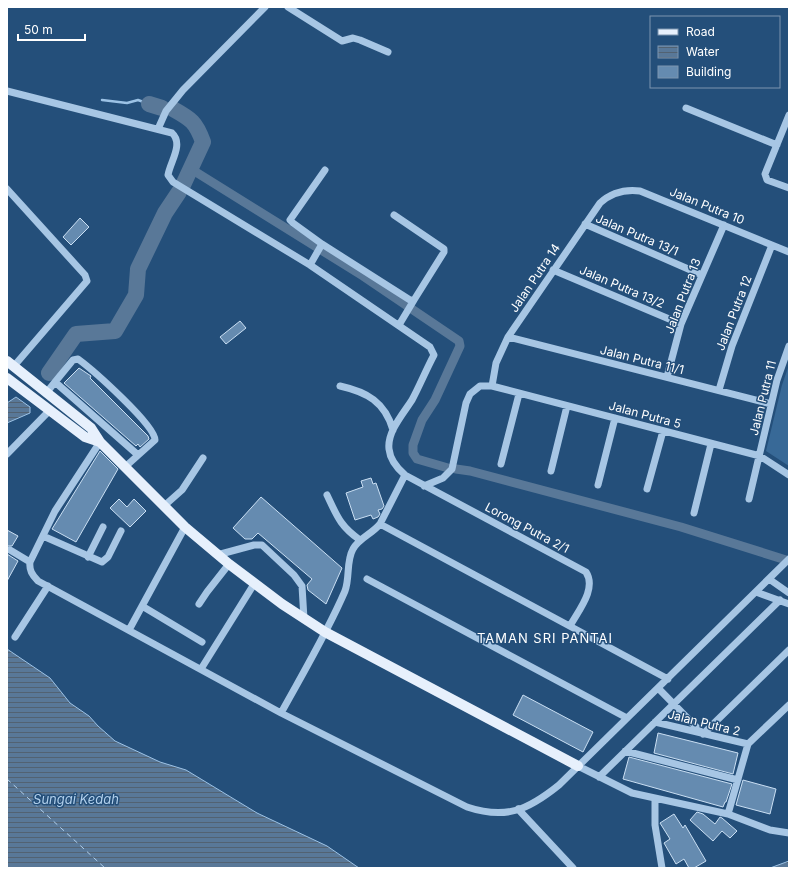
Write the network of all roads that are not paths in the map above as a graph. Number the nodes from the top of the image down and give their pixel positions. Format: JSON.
{"nodes":[{"id":1,"x":265,"y":7,"type":"edge"},
{"id":2,"x":288,"y":7,"type":"edge"},
{"id":3,"x":388,"y":52,"type":"dead end"},
{"id":4,"x":7,"y":91,"type":"edge"},
{"id":5,"x":686,"y":108,"type":"dead end"},
{"id":6,"x":789,"y":115,"type":"edge"},
{"id":7,"x":158,"y":129,"type":"junction"},
{"id":8,"x":786,"y":130,"type":"edge"},
{"id":9,"x":777,"y":145,"type":"junction"},
{"id":10,"x":325,"y":170,"type":"dead end"},
{"id":11,"x":789,"y":188,"type":"edge"},
{"id":12,"x":7,"y":189,"type":"edge"},
{"id":13,"x":614,"y":193,"type":"joint"},
{"id":14,"x":394,"y":215,"type":"dead end"},
{"id":15,"x":585,"y":224,"type":"junction"},
{"id":16,"x":724,"y":225,"type":"junction"},
{"id":17,"x":772,"y":245,"type":"junction"},
{"id":18,"x":320,"y":248,"type":"junction"},
{"id":19,"x":789,"y":252,"type":"edge"},
{"id":20,"x":310,"y":265,"type":"junction"},
{"id":21,"x":554,"y":270,"type":"junction"},
{"id":22,"x":702,"y":275,"type":"junction"},
{"id":23,"x":412,"y":303,"type":"junction"},
{"id":24,"x":681,"y":324,"type":"junction"},
{"id":25,"x":399,"y":325,"type":"junction"},
{"id":26,"x":508,"y":337,"type":"junction"},
{"id":27,"x":789,"y":346,"type":"edge"},
{"id":28,"x":10,"y":363,"type":"edge"},
{"id":29,"x":667,"y":377,"type":"junction"},
{"id":30,"x":7,"y":378,"type":"edge"},
{"id":31,"x":55,"y":382,"type":"junction"},
{"id":32,"x":340,"y":386,"type":"dead end"},
{"id":33,"x":492,"y":386,"type":"junction"},
{"id":34,"x":719,"y":390,"type":"junction"},
{"id":35,"x":46,"y":392,"type":"junction"},
{"id":36,"x":519,"y":394,"type":"junction"},
{"id":37,"x":772,"y":404,"type":"junction"},
{"id":38,"x":567,"y":406,"type":"junction"},
{"id":39,"x":50,"y":410,"type":"junction"},
{"id":40,"x":615,"y":418,"type":"junction"},
{"id":41,"x":393,"y":430,"type":"junction"},
{"id":42,"x":662,"y":431,"type":"junction"},
{"id":43,"x":100,"y":442,"type":"junction"},
{"id":44,"x":712,"y":444,"type":"junction"},
{"id":45,"x":7,"y":454,"type":"edge"},
{"id":46,"x":138,"y":455,"type":"junction"},
{"id":47,"x":760,"y":456,"type":"junction"},
{"id":48,"x":203,"y":458,"type":"dead end"},
{"id":49,"x":501,"y":464,"type":"dead end"},
{"id":50,"x":125,"y":466,"type":"junction"},
{"id":51,"x":551,"y":471,"type":"dead end"},
{"id":52,"x":405,"y":475,"type":"junction"},
{"id":53,"x":789,"y":475,"type":"edge"},
{"id":54,"x":598,"y":485,"type":"dead end"},
{"id":55,"x":424,"y":486,"type":"junction"},
{"id":56,"x":647,"y":489,"type":"dead end"},
{"id":57,"x":328,"y":495,"type":"dead end"},
{"id":58,"x":749,"y":499,"type":"dead end"},
{"id":59,"x":164,"y":506,"type":"junction"},
{"id":60,"x":694,"y":513,"type":"dead end"},
{"id":61,"x":380,"y":524,"type":"junction"},
{"id":62,"x":103,"y":527,"type":"dead end"},
{"id":63,"x":185,"y":527,"type":"junction"},
{"id":64,"x":121,"y":531,"type":"dead end"},
{"id":65,"x":43,"y":536,"type":"junction"},
{"id":66,"x":360,"y":540,"type":"junction"},
{"id":67,"x":10,"y":550,"type":"dead end"},
{"id":68,"x":217,"y":555,"type":"junction"},
{"id":69,"x":88,"y":557,"type":"junction"},
{"id":70,"x":789,"y":559,"type":"edge"},
{"id":71,"x":30,"y":562,"type":"junction"},
{"id":72,"x":229,"y":564,"type":"junction"},
{"id":73,"x":366,"y":579,"type":"dead end"},
{"id":74,"x":769,"y":579,"type":"junction"},
{"id":75,"x":254,"y":584,"type":"junction"},
{"id":76,"x":48,"y":586,"type":"junction"},
{"id":77,"x":756,"y":592,"type":"junction"},
{"id":78,"x":789,"y":593,"type":"edge"},
{"id":79,"x":780,"y":600,"type":"junction"},
{"id":80,"x":199,"y":604,"type":"dead end"},
{"id":81,"x":789,"y":604,"type":"edge"},
{"id":82,"x":142,"y":606,"type":"junction"},
{"id":83,"x":304,"y":619,"type":"junction"},
{"id":84,"x":570,"y":626,"type":"junction"},
{"id":85,"x":129,"y":630,"type":"junction"},
{"id":86,"x":325,"y":632,"type":"junction"},
{"id":87,"x":15,"y":638,"type":"dead end"},
{"id":88,"x":202,"y":642,"type":"dead end"},
{"id":89,"x":789,"y":650,"type":"edge"},
{"id":90,"x":201,"y":669,"type":"junction"},
{"id":91,"x":668,"y":679,"type":"junction"},
{"id":92,"x":658,"y":688,"type":"junction"},
{"id":93,"x":674,"y":704,"type":"junction"},
{"id":94,"x":789,"y":705,"type":"edge"},
{"id":95,"x":281,"y":713,"type":"junction"},
{"id":96,"x":627,"y":718,"type":"junction"},
{"id":97,"x":655,"y":722,"type":"junction"},
{"id":98,"x":703,"y":734,"type":"junction"},
{"id":99,"x":748,"y":744,"type":"junction"},
{"id":100,"x":625,"y":751,"type":"junction"},
{"id":101,"x":578,"y":766,"type":"junction"},
{"id":102,"x":598,"y":777,"type":"junction"},
{"id":103,"x":738,"y":780,"type":"junction"},
{"id":104,"x":655,"y":799,"type":"junction"},
{"id":105,"x":518,"y":809,"type":"junction"},
{"id":106,"x":728,"y":814,"type":"junction"},
{"id":107,"x":789,"y":833,"type":"edge"},
{"id":108,"x":572,"y":868,"type":"edge"},
{"id":109,"x":662,"y":868,"type":"edge"}],
"edges":[{"from":1,"to":7,"type":"street"},
{"from":2,"to":3,"type":"street"},
{"from":4,"to":7,"type":"street"},
{"from":5,"to":9,"type":"street"},
{"from":6,"to":8,"type":"street"},
{"from":7,"to":20,"type":"street"},
{"from":8,"to":9,"type":"street"},
{"from":9,"to":11,"type":"street"},
{"from":10,"to":18,"type":"street"},
{"from":12,"to":28,"type":"street"},
{"from":13,"to":15,"type":"street","name":"Jalan Putra 14"},
{"from":13,"to":16,"type":"street","name":"Jalan Putra 10"},
{"from":14,"to":23,"type":"street"},
{"from":15,"to":21,"type":"street","name":"Jalan Putra 14"},
{"from":15,"to":22,"type":"street","name":"Jalan Putra 13/1"},
{"from":16,"to":17,"type":"street","name":"Jalan Putra 10"},
{"from":16,"to":22,"type":"street","name":"Jalan Putra 13"},
{"from":17,"to":19,"type":"street","name":"Jalan Putra 10"},
{"from":17,"to":34,"type":"street","name":"Jalan Putra 12"},
{"from":18,"to":20,"type":"street"},
{"from":18,"to":23,"type":"street"},
{"from":20,"to":25,"type":"street"},
{"from":21,"to":24,"type":"street","name":"Jalan Putra 13/2"},
{"from":21,"to":26,"type":"street","name":"Jalan Putra 14"},
{"from":22,"to":24,"type":"street","name":"Jalan Putra 13"},
{"from":23,"to":25,"type":"street"},
{"from":24,"to":29,"type":"street","name":"Jalan Putra 13"},
{"from":25,"to":41,"type":"street"},
{"from":26,"to":29,"type":"street","name":"Jalan Putra 11/1"},
{"from":26,"to":33,"type":"street","name":"Jalan Putra 14"},
{"from":27,"to":37,"type":"street","name":"Jalan Putra 11"},
{"from":28,"to":35,"type":"main road"},
{"from":29,"to":34,"type":"street","name":"Jalan Putra 11/1"},
{"from":30,"to":39,"type":"main road"},
{"from":31,"to":35,"type":"street"},
{"from":31,"to":46,"type":"street"},
{"from":31,"to":46,"type":"street"},
{"from":32,"to":41,"type":"street"},
{"from":33,"to":36,"type":"street","name":"Jalan Putra 5"},
{"from":33,"to":55,"type":"street"},
{"from":34,"to":37,"type":"street","name":"Jalan Putra 11/1"},
{"from":35,"to":43,"type":"main road"},
{"from":36,"to":38,"type":"street","name":"Jalan Putra 5"},
{"from":36,"to":49,"type":"street"},
{"from":37,"to":47,"type":"street","name":"Jalan Putra 11"},
{"from":38,"to":40,"type":"street","name":"Jalan Putra 5"},
{"from":38,"to":51,"type":"street"},
{"from":39,"to":43,"type":"main road"},
{"from":39,"to":45,"type":"street"},
{"from":40,"to":42,"type":"street","name":"Jalan Putra 5"},
{"from":40,"to":54,"type":"street"},
{"from":41,"to":52,"type":"street"},
{"from":42,"to":44,"type":"street","name":"Jalan Putra 5"},
{"from":42,"to":56,"type":"street"},
{"from":43,"to":50,"type":"main road"},
{"from":43,"to":65,"type":"street"},
{"from":44,"to":47,"type":"street","name":"Jalan Putra 5"},
{"from":44,"to":60,"type":"street"},
{"from":46,"to":50,"type":"street"},
{"from":47,"to":53,"type":"street","name":"Jalan Putra 5"},
{"from":47,"to":58,"type":"street","name":"Jalan Putra 11"},
{"from":48,"to":59,"type":"street"},
{"from":50,"to":59,"type":"main road"},
{"from":52,"to":55,"type":"street","name":"Lorong Putra 2/1"},
{"from":52,"to":61,"type":"street"},
{"from":55,"to":84,"type":"street","name":"Lorong Putra 2/1"},
{"from":57,"to":66,"type":"street"},
{"from":59,"to":63,"type":"main road"},
{"from":61,"to":66,"type":"street"},
{"from":61,"to":84,"type":"street"},
{"from":62,"to":69,"type":"street"},
{"from":63,"to":68,"type":"main road"},
{"from":63,"to":82,"type":"street"},
{"from":64,"to":69,"type":"street"},
{"from":65,"to":69,"type":"street"},
{"from":65,"to":71,"type":"street"},
{"from":66,"to":86,"type":"street"},
{"from":67,"to":71,"type":"street"},
{"from":68,"to":72,"type":"main road"},
{"from":68,"to":83,"type":"street"},
{"from":70,"to":74,"type":"street"},
{"from":71,"to":76,"type":"street"},
{"from":72,"to":75,"type":"main road"},
{"from":72,"to":80,"type":"street"},
{"from":73,"to":96,"type":"street"},
{"from":74,"to":77,"type":"street"},
{"from":74,"to":78,"type":"street"},
{"from":75,"to":83,"type":"main road"},
{"from":75,"to":90,"type":"street"},
{"from":76,"to":85,"type":"street"},
{"from":76,"to":87,"type":"street"},
{"from":77,"to":79,"type":"street"},
{"from":77,"to":91,"type":"street"},
{"from":79,"to":81,"type":"street"},
{"from":79,"to":93,"type":"street"},
{"from":82,"to":85,"type":"street"},
{"from":82,"to":88,"type":"street"},
{"from":83,"to":86,"type":"main road"},
{"from":84,"to":91,"type":"street"},
{"from":85,"to":90,"type":"street"},
{"from":86,"to":95,"type":"street"},
{"from":86,"to":101,"type":"main road"},
{"from":89,"to":98,"type":"street"},
{"from":90,"to":95,"type":"street"},
{"from":91,"to":92,"type":"street"},
{"from":92,"to":93,"type":"street"},
{"from":92,"to":96,"type":"street"},
{"from":93,"to":97,"type":"street"},
{"from":93,"to":98,"type":"street"},
{"from":94,"to":99,"type":"street"},
{"from":95,"to":105,"type":"street"},
{"from":96,"to":101,"type":"street"},
{"from":97,"to":98,"type":"street","name":"Jalan Putra 2"},
{"from":97,"to":100,"type":"street"},
{"from":98,"to":99,"type":"street","name":"Jalan Putra 2"},
{"from":99,"to":103,"type":"street"},
{"from":100,"to":102,"type":"street"},
{"from":100,"to":103,"type":"street"},
{"from":101,"to":102,"type":"street"},
{"from":101,"to":105,"type":"street"},
{"from":102,"to":104,"type":"street"},
{"from":103,"to":106,"type":"street"},
{"from":104,"to":106,"type":"street"},
{"from":104,"to":109,"type":"street"},
{"from":105,"to":108,"type":"street"},
{"from":106,"to":107,"type":"street"}]}
